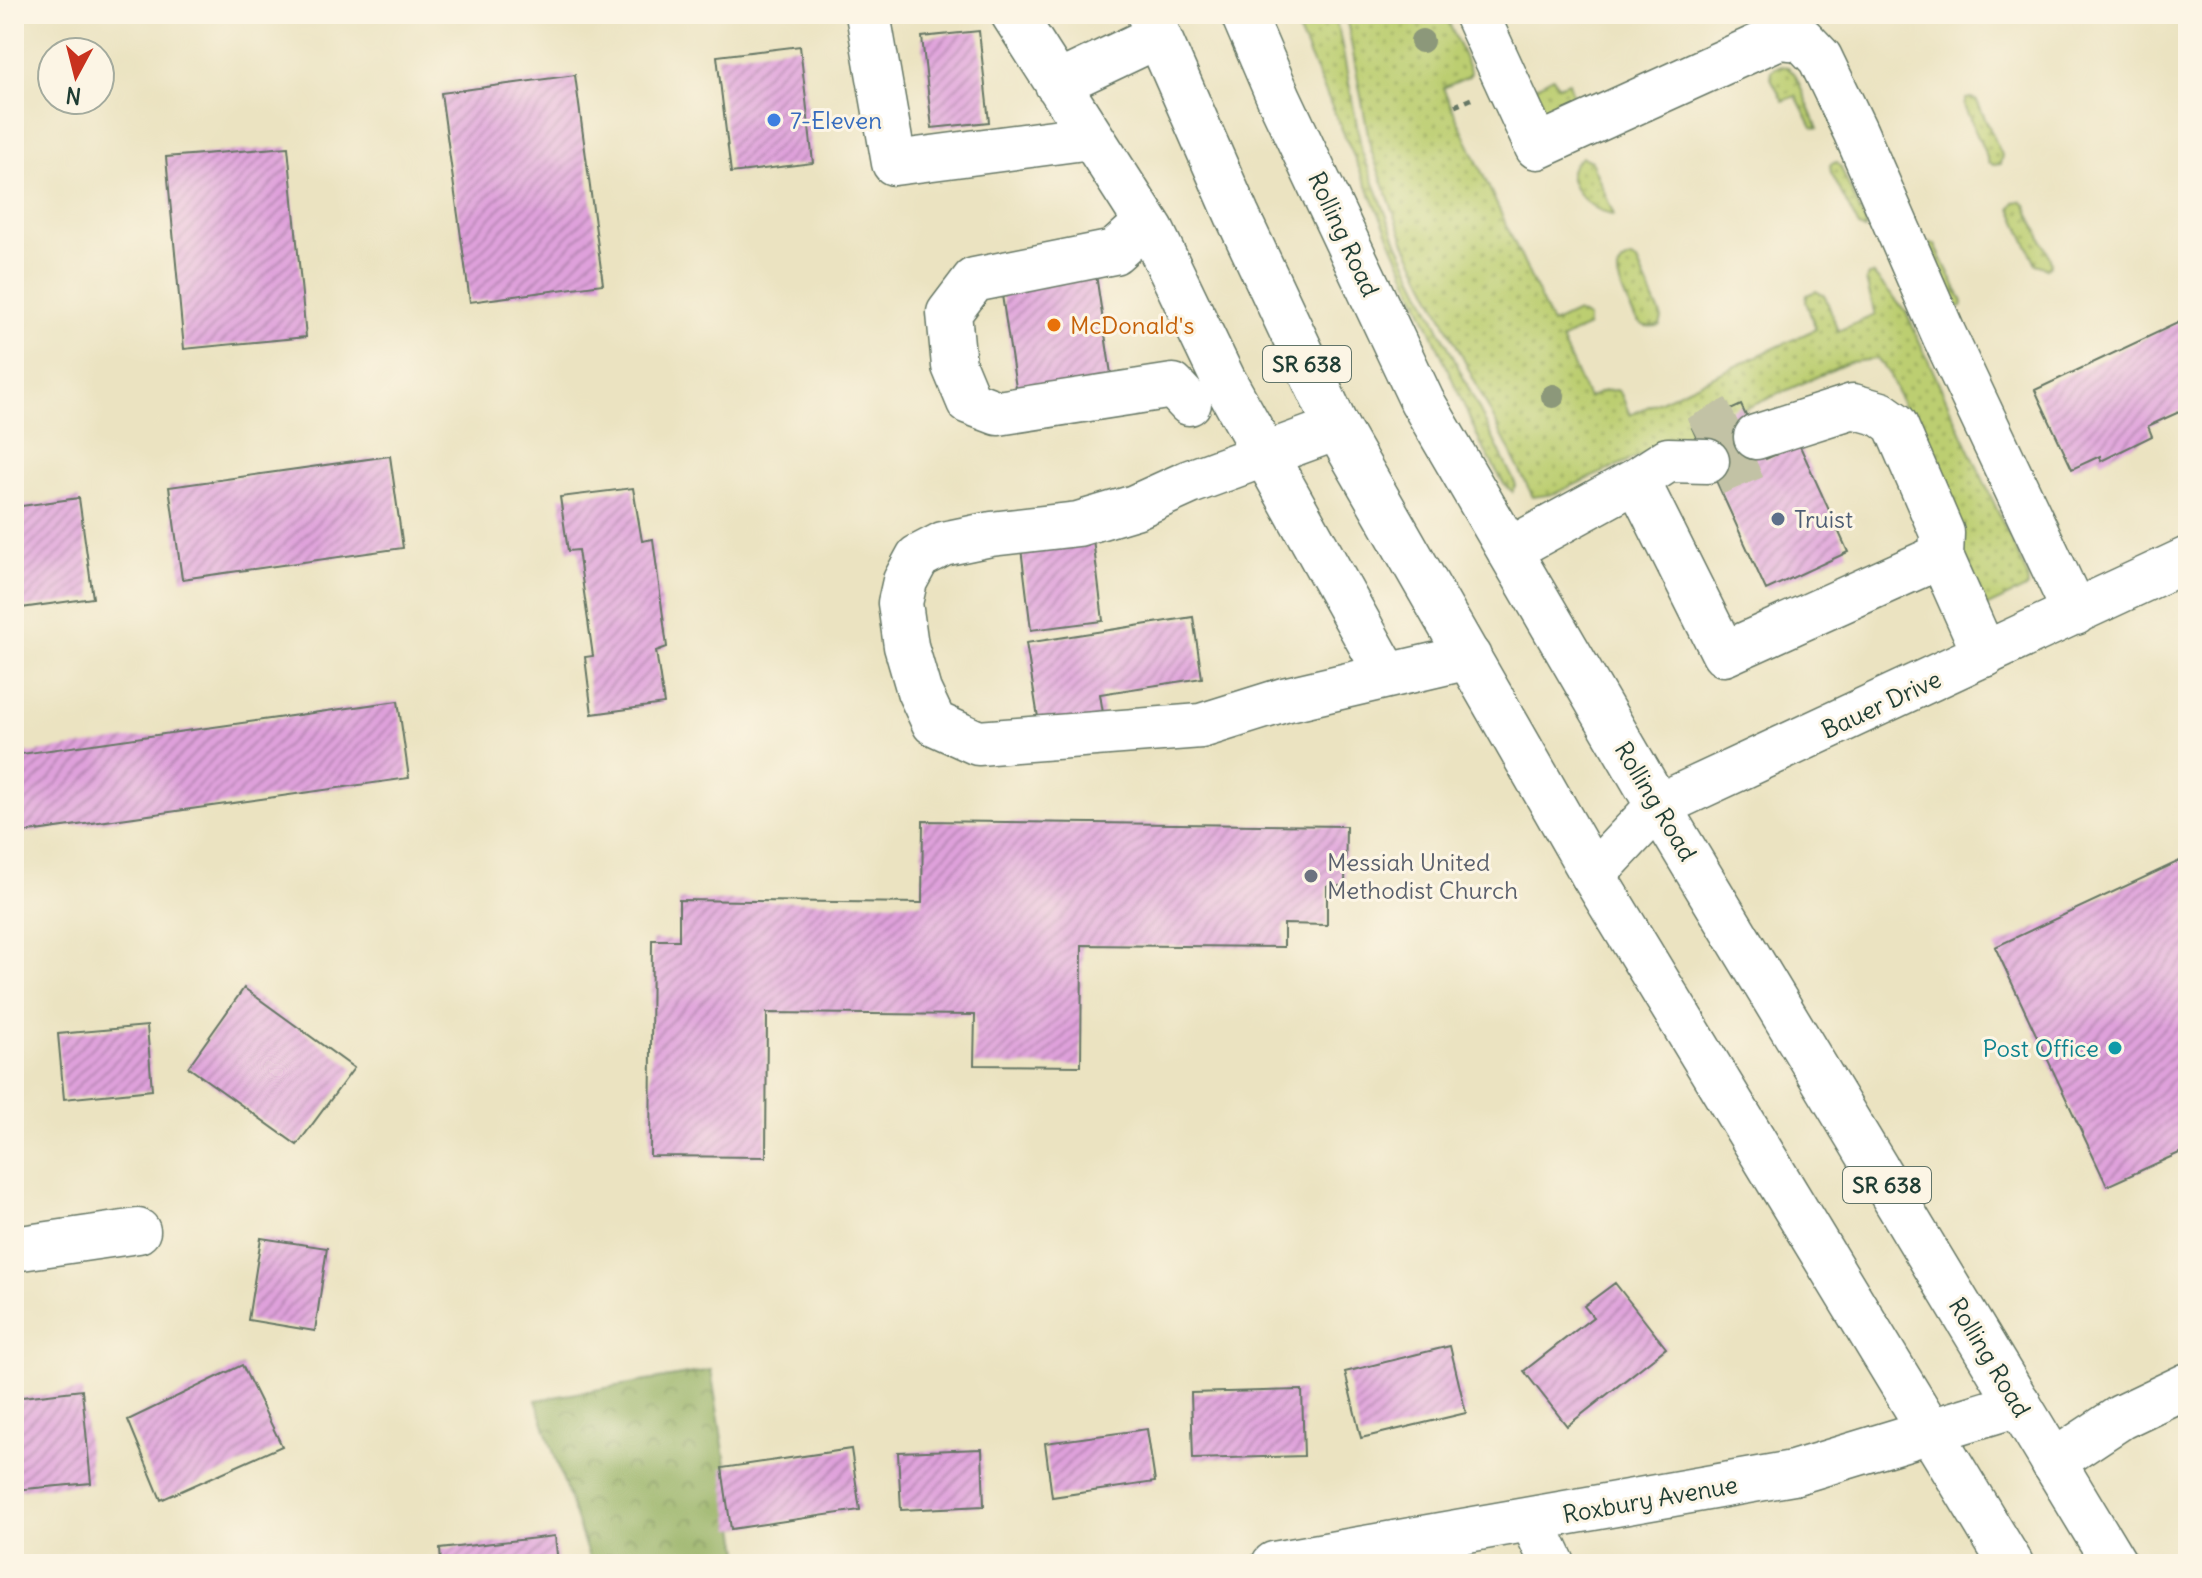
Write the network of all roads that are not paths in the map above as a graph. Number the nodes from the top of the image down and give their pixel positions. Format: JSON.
{"nodes":[{"id":1,"x":868,"y":14,"type":"edge"},
{"id":2,"x":1013,"y":14,"type":"edge"},
{"id":3,"x":1243,"y":14,"type":"edge"},
{"id":4,"x":1476,"y":14,"type":"edge"},
{"id":5,"x":1153,"y":25,"type":"edge"},
{"id":6,"x":1057,"y":84,"type":"junction"},
{"id":7,"x":1091,"y":137,"type":"junction"},
{"id":8,"x":1134,"y":234,"type":"dead end"},
{"id":9,"x":1189,"y":403,"type":"dead end"},
{"id":10,"x":1337,"y":428,"type":"junction"},
{"id":11,"x":1755,"y":434,"type":"tunnel mouth"},
{"id":12,"x":1264,"y":455,"type":"junction"},
{"id":13,"x":1700,"y":458,"type":"tunnel mouth"},
{"id":14,"x":1637,"y":480,"type":"junction"},
{"id":15,"x":1509,"y":550,"type":"junction"},
{"id":16,"x":1941,"y":556,"type":"junction"},
{"id":17,"x":2188,"y":559,"type":"edge"},
{"id":18,"x":2075,"y":613,"type":"junction"},
{"id":19,"x":1985,"y":655,"type":"junction"},
{"id":20,"x":1469,"y":657,"type":"junction"},
{"id":21,"x":1388,"y":676,"type":"junction"},
{"id":22,"x":1658,"y":806,"type":"junction"},
{"id":23,"x":1593,"y":875,"type":"junction"},
{"id":24,"x":138,"y":1231,"type":"dead end"},
{"id":25,"x":14,"y":1249,"type":"edge"},
{"id":26,"x":2188,"y":1385,"type":"edge"},
{"id":27,"x":2019,"y":1404,"type":"junction"},
{"id":28,"x":1931,"y":1431,"type":"junction"},
{"id":29,"x":2053,"y":1462,"type":"junction"},
{"id":30,"x":1532,"y":1520,"type":"junction"},
{"id":31,"x":1274,"y":1564,"type":"edge"},
{"id":32,"x":1553,"y":1564,"type":"edge"},
{"id":33,"x":2011,"y":1564,"type":"edge"},
{"id":34,"x":2115,"y":1564,"type":"edge"}],
"edges":[{"from":1,"to":7,"type":"main road"},
{"from":2,"to":6,"type":"main road"},
{"from":3,"to":15,"type":"main road","name":"Rolling Road","number":"SR 638"},
{"from":4,"to":18,"type":"main road"},
{"from":5,"to":6,"type":"main road"},
{"from":5,"to":10,"type":"main road","number":"SR 638"},
{"from":6,"to":7,"type":"main road"},
{"from":7,"to":12,"type":"main road"},
{"from":8,"to":9,"type":"main road"},
{"from":10,"to":12,"type":"main road"},
{"from":10,"to":20,"type":"main road","number":"SR 638"},
{"from":11,"to":16,"type":"main road"},
{"from":12,"to":21,"type":"main road"},
{"from":12,"to":21,"type":"main road"},
{"from":13,"to":14,"type":"main road"},
{"from":14,"to":15,"type":"main road"},
{"from":14,"to":16,"type":"main road"},
{"from":15,"to":22,"type":"main road","name":"Rolling Road","number":"SR 638"},
{"from":16,"to":19,"type":"main road"},
{"from":17,"to":18,"type":"main road","name":"Bauer Drive"},
{"from":18,"to":19,"type":"main road","name":"Bauer Drive"},
{"from":19,"to":22,"type":"main road","name":"Bauer Drive"},
{"from":20,"to":21,"type":"main road"},
{"from":20,"to":23,"type":"main road","number":"SR 638"},
{"from":22,"to":23,"type":"main road","name":"Bauer Drive"},
{"from":22,"to":27,"type":"main road","name":"Rolling Road","number":"SR 638"},
{"from":23,"to":28,"type":"main road","number":"SR 638"},
{"from":24,"to":25,"type":"main road"},
{"from":26,"to":29,"type":"main road"},
{"from":27,"to":28,"type":"main road","name":"Roxbury Avenue"},
{"from":27,"to":29,"type":"main road","name":"Rolling Road","number":"SR 638"},
{"from":28,"to":30,"type":"main road","name":"Roxbury Avenue"},
{"from":28,"to":33,"type":"main road","number":"SR 638"},
{"from":29,"to":34,"type":"main road","name":"Rolling Road","number":"SR 638"},
{"from":30,"to":31,"type":"main road","name":"Roxbury Avenue"},
{"from":30,"to":32,"type":"main road"}]}
